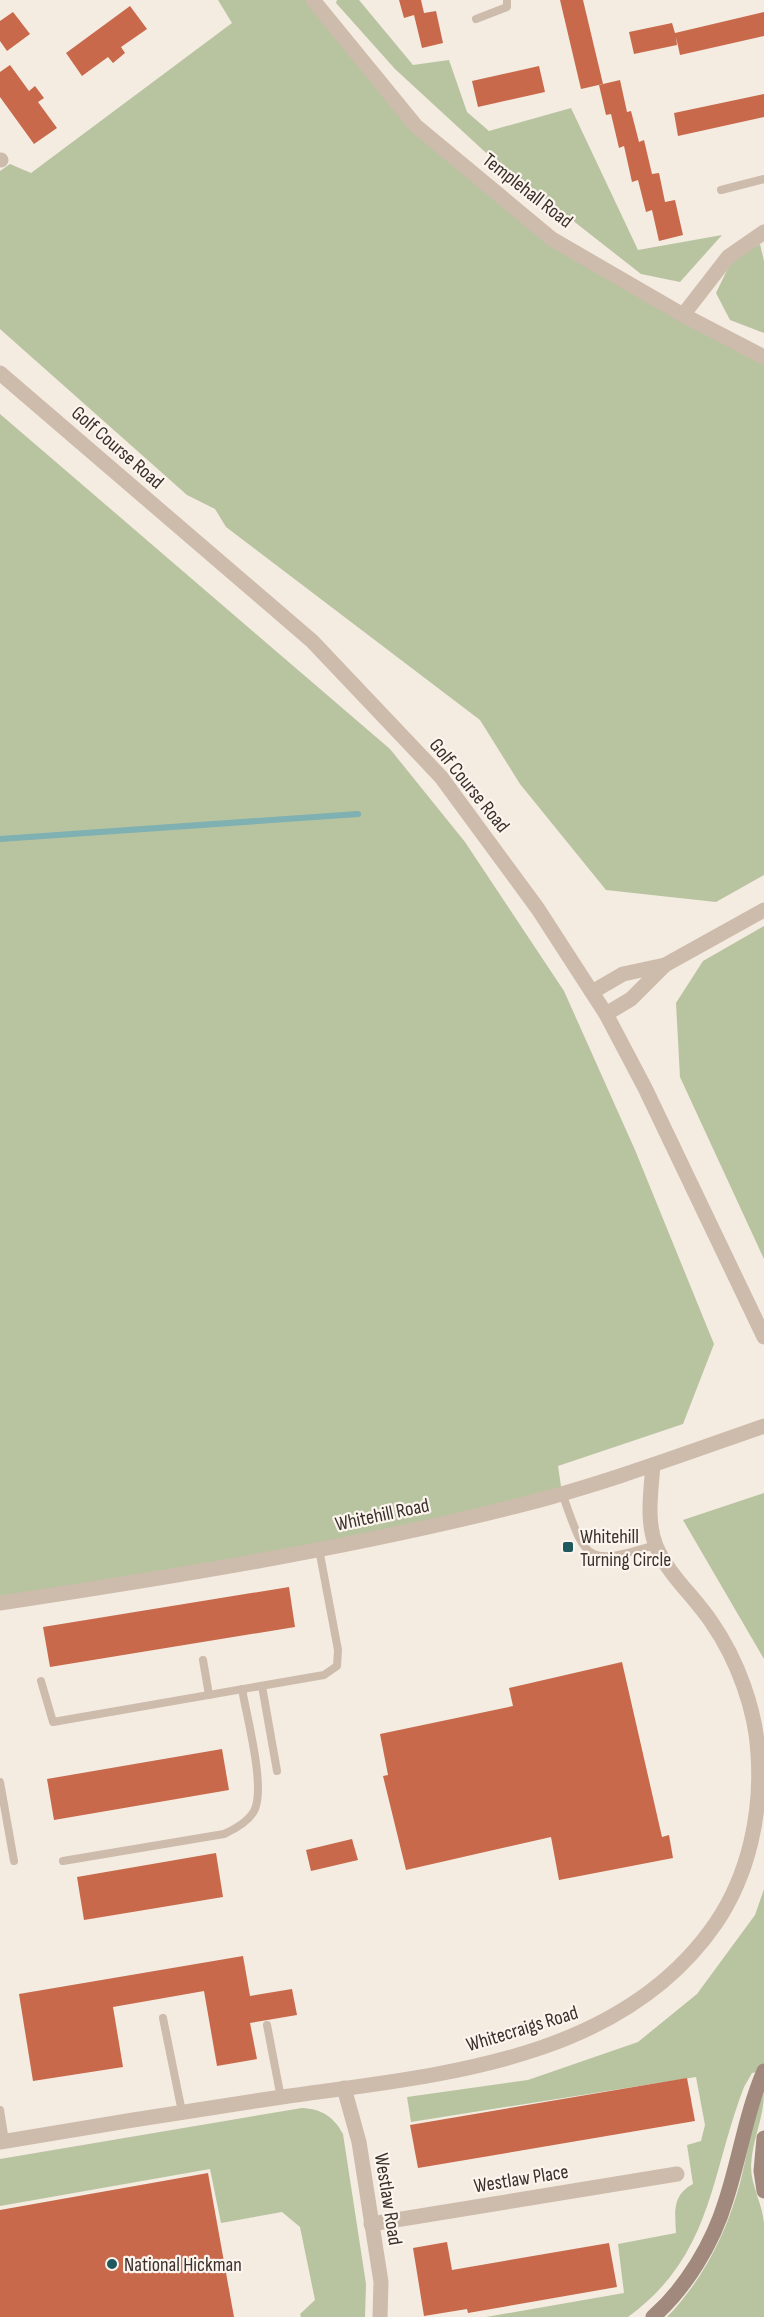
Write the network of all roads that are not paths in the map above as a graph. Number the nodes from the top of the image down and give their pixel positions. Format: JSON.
{"nodes":[{"id":1,"x":313,"y":0,"type":"edge"},
{"id":2,"x":507,"y":0,"type":"edge"},
{"id":3,"x":476,"y":19,"type":"dead end"},
{"id":4,"x":764,"y":179,"type":"edge"},
{"id":5,"x":721,"y":190,"type":"dead end"},
{"id":6,"x":764,"y":232,"type":"edge"},
{"id":7,"x":683,"y":315,"type":"junction"},
{"id":8,"x":764,"y":357,"type":"edge"},
{"id":9,"x":0,"y":373,"type":"edge"},
{"id":10,"x":764,"y":910,"type":"edge"},
{"id":11,"x":665,"y":965,"type":"junction"},
{"id":12,"x":592,"y":992,"type":"junction"},
{"id":13,"x":606,"y":1014,"type":"junction"},
{"id":14,"x":764,"y":1337,"type":"edge"},
{"id":15,"x":764,"y":1426,"type":"edge"},
{"id":16,"x":653,"y":1465,"type":"junction"},
{"id":17,"x":562,"y":1493,"type":"junction"},
{"id":18,"x":655,"y":1545,"type":"junction"},
{"id":19,"x":319,"y":1549,"type":"junction"},
{"id":20,"x":0,"y":1603,"type":"edge"},
{"id":21,"x":203,"y":1660,"type":"dead end"},
{"id":22,"x":41,"y":1681,"type":"dead end"},
{"id":23,"x":262,"y":1686,"type":"junction"},
{"id":24,"x":242,"y":1689,"type":"junction"},
{"id":25,"x":209,"y":1695,"type":"junction"},
{"id":26,"x":277,"y":1772,"type":"dead end"},
{"id":27,"x":0,"y":1782,"type":"edge"},
{"id":28,"x":14,"y":1861,"type":"dead end"},
{"id":29,"x":63,"y":1861,"type":"dead end"},
{"id":30,"x":163,"y":2018,"type":"dead end"},
{"id":31,"x":267,"y":2025,"type":"dead end"},
{"id":32,"x":764,"y":2071,"type":"edge"},
{"id":33,"x":344,"y":2088,"type":"junction"},
{"id":34,"x":281,"y":2098,"type":"junction"},
{"id":35,"x":0,"y":2110,"type":"edge"},
{"id":36,"x":182,"y":2112,"type":"junction"},
{"id":37,"x":764,"y":2138,"type":"edge"},
{"id":38,"x":2,"y":2141,"type":"edge"},
{"id":39,"x":677,"y":2174,"type":"dead end"},
{"id":40,"x":764,"y":2191,"type":"edge"},
{"id":41,"x":371,"y":2224,"type":"junction"},
{"id":42,"x":380,"y":2317,"type":"edge"},
{"id":43,"x":653,"y":2317,"type":"edge"}],
"edges":[{"from":1,"to":7,"type":"street","name":"Templehall Road"},
{"from":2,"to":3,"type":"lane"},
{"from":4,"to":5,"type":"lane"},
{"from":6,"to":7,"type":"street"},
{"from":7,"to":8,"type":"street","name":"Templehall Road"},
{"from":9,"to":12,"type":"street","name":"Golf Course Road"},
{"from":10,"to":11,"type":"street"},
{"from":11,"to":12,"type":"street"},
{"from":11,"to":13,"type":"street"},
{"from":12,"to":13,"type":"street","name":"Golf Course Road"},
{"from":13,"to":14,"type":"street","name":"Golf Course Road"},
{"from":15,"to":16,"type":"street","name":"Whitehill Road"},
{"from":16,"to":17,"type":"street","name":"Whitehill Road"},
{"from":16,"to":18,"type":"street","name":"Whitecraigs Road"},
{"from":17,"to":18,"type":"lane"},
{"from":17,"to":19,"type":"street","name":"Whitehill Road"},
{"from":18,"to":33,"type":"street","name":"Whitecraigs Road"},
{"from":19,"to":20,"type":"street","name":"Whitehill Road"},
{"from":19,"to":23,"type":"lane"},
{"from":21,"to":25,"type":"lane"},
{"from":22,"to":25,"type":"lane"},
{"from":23,"to":24,"type":"lane"},
{"from":23,"to":26,"type":"lane"},
{"from":24,"to":25,"type":"lane"},
{"from":24,"to":29,"type":"lane"},
{"from":27,"to":28,"type":"lane"},
{"from":30,"to":36,"type":"lane"},
{"from":31,"to":34,"type":"lane"},
{"from":32,"to":43,"type":"main road"},
{"from":33,"to":34,"type":"street","name":"Whitecraigs Road"},
{"from":33,"to":41,"type":"street","name":"Westlaw Road"},
{"from":34,"to":36,"type":"street","name":"Whitecraigs Road"},
{"from":35,"to":38,"type":"lane"},
{"from":36,"to":38,"type":"street","name":"Whitecraigs Road"},
{"from":37,"to":40,"type":"main road"},
{"from":39,"to":41,"type":"street","name":"Westlaw Place"},
{"from":41,"to":42,"type":"street","name":"Westlaw Road"}]}
